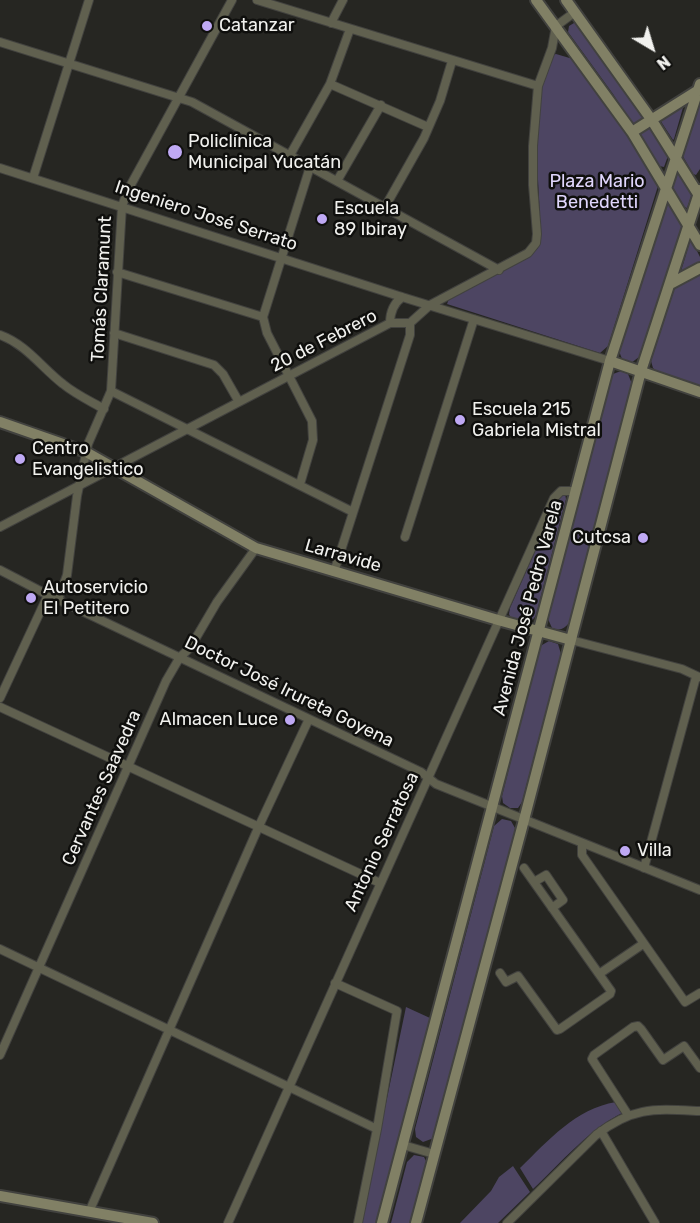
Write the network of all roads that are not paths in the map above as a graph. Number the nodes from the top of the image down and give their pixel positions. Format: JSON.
{"nodes":[{"id":1,"x":89,"y":0,"type":"edge"},
{"id":2,"x":232,"y":0,"type":"edge"},
{"id":3,"x":257,"y":0,"type":"edge"},
{"id":4,"x":344,"y":0,"type":"edge"},
{"id":5,"x":536,"y":0,"type":"edge"},
{"id":6,"x":566,"y":0,"type":"edge"},
{"id":7,"x":575,"y":12,"type":"junction"},
{"id":8,"x":331,"y":22,"type":"junction"},
{"id":9,"x":556,"y":26,"type":"junction"},
{"id":10,"x":350,"y":29,"type":"junction"},
{"id":11,"x":0,"y":42,"type":"edge"},
{"id":12,"x":452,"y":61,"type":"junction"},
{"id":13,"x":70,"y":63,"type":"junction"},
{"id":14,"x":330,"y":84,"type":"junction"},
{"id":15,"x":538,"y":86,"type":"junction"},
{"id":16,"x":699,"y":88,"type":"edge"},
{"id":17,"x":178,"y":97,"type":"junction"},
{"id":18,"x":381,"y":105,"type":"junction"},
{"id":19,"x":651,"y":119,"type":"junction"},
{"id":20,"x":428,"y":127,"type":"junction"},
{"id":21,"x":632,"y":132,"type":"junction"},
{"id":22,"x":290,"y":155,"type":"junction"},
{"id":23,"x":675,"y":157,"type":"junction"},
{"id":24,"x":310,"y":167,"type":"junction"},
{"id":25,"x":0,"y":168,"type":"edge"},
{"id":26,"x":33,"y":178,"type":"junction"},
{"id":27,"x":337,"y":181,"type":"junction"},
{"id":28,"x":666,"y":185,"type":"junction"},
{"id":29,"x":700,"y":194,"type":"edge"},
{"id":30,"x":122,"y":206,"type":"junction"},
{"id":31,"x":385,"y":207,"type":"junction"},
{"id":32,"x":689,"y":225,"type":"junction"},
{"id":33,"x":700,"y":245,"type":"edge"},
{"id":34,"x":281,"y":258,"type":"junction"},
{"id":35,"x":700,"y":268,"type":"edge"},
{"id":36,"x":499,"y":270,"type":"junction"},
{"id":37,"x":117,"y":272,"type":"junction"},
{"id":38,"x":670,"y":284,"type":"junction"},
{"id":39,"x":402,"y":297,"type":"junction"},
{"id":40,"x":430,"y":305,"type":"junction"},
{"id":41,"x":263,"y":317,"type":"junction"},
{"id":42,"x":474,"y":319,"type":"junction"},
{"id":43,"x":390,"y":323,"type":"junction"},
{"id":44,"x":410,"y":323,"type":"junction"},
{"id":45,"x":114,"y":333,"type":"junction"},
{"id":46,"x":0,"y":335,"type":"edge"},
{"id":47,"x":610,"y":361,"type":"junction"},
{"id":48,"x":641,"y":371,"type":"junction"},
{"id":49,"x":289,"y":376,"type":"junction"},
{"id":50,"x":111,"y":391,"type":"junction"},
{"id":51,"x":700,"y":392,"type":"edge"},
{"id":52,"x":239,"y":402,"type":"junction"},
{"id":53,"x":104,"y":409,"type":"junction"},
{"id":54,"x":0,"y":422,"type":"edge"},
{"id":55,"x":188,"y":429,"type":"junction"},
{"id":56,"x":86,"y":452,"type":"junction"},
{"id":57,"x":114,"y":467,"type":"junction"},
{"id":58,"x":300,"y":484,"type":"junction"},
{"id":59,"x":79,"y":485,"type":"junction"},
{"id":60,"x":576,"y":491,"type":"junction"},
{"id":61,"x":354,"y":512,"type":"junction"},
{"id":62,"x":0,"y":527,"type":"edge"},
{"id":63,"x":405,"y":537,"type":"dead end"},
{"id":64,"x":256,"y":548,"type":"junction"},
{"id":65,"x":0,"y":570,"type":"edge"},
{"id":66,"x":334,"y":572,"type":"junction"},
{"id":67,"x":48,"y":595,"type":"junction"},
{"id":68,"x":58,"y":600,"type":"junction"},
{"id":69,"x":498,"y":620,"type":"junction"},
{"id":70,"x":537,"y":630,"type":"junction"},
{"id":71,"x":571,"y":640,"type":"junction"},
{"id":72,"x":180,"y":657,"type":"junction"},
{"id":73,"x":698,"y":677,"type":"edge"},
{"id":74,"x":0,"y":698,"type":"edge"},
{"id":75,"x":0,"y":707,"type":"edge"},
{"id":76,"x":309,"y":719,"type":"junction"},
{"id":77,"x":129,"y":765,"type":"junction"},
{"id":78,"x":428,"y":778,"type":"junction"},
{"id":79,"x":493,"y":808,"type":"junction"},
{"id":80,"x":524,"y":820,"type":"junction"},
{"id":81,"x":260,"y":826,"type":"junction"},
{"id":82,"x":582,"y":843,"type":"junction"},
{"id":83,"x":524,"y":868,"type":"dead end"},
{"id":84,"x":645,"y":868,"type":"junction"},
{"id":85,"x":534,"y":882,"type":"junction"},
{"id":86,"x":380,"y":883,"type":"junction"},
{"id":87,"x":700,"y":890,"type":"edge"},
{"id":88,"x":552,"y":908,"type":"junction"},
{"id":89,"x":644,"y":944,"type":"junction"},
{"id":90,"x":0,"y":949,"type":"edge"},
{"id":91,"x":39,"y":969,"type":"junction"},
{"id":92,"x":500,"y":973,"type":"dead end"},
{"id":93,"x":599,"y":974,"type":"junction"},
{"id":94,"x":335,"y":983,"type":"junction"},
{"id":95,"x":700,"y":993,"type":"edge"},
{"id":96,"x":170,"y":1029,"type":"junction"},
{"id":97,"x":0,"y":1055,"type":"edge"},
{"id":98,"x":700,"y":1068,"type":"edge"},
{"id":99,"x":288,"y":1086,"type":"junction"},
{"id":100,"x":700,"y":1111,"type":"edge"},
{"id":101,"x":628,"y":1115,"type":"junction"},
{"id":102,"x":377,"y":1129,"type":"junction"},
{"id":103,"x":601,"y":1131,"type":"junction"},
{"id":104,"x":403,"y":1144,"type":"junction"},
{"id":105,"x":434,"y":1154,"type":"junction"},
{"id":106,"x":0,"y":1196,"type":"edge"},
{"id":107,"x":89,"y":1212,"type":"junction"},
{"id":108,"x":153,"y":1223,"type":"edge"},
{"id":109,"x":228,"y":1223,"type":"edge"},
{"id":110,"x":358,"y":1223,"type":"edge"},
{"id":111,"x":382,"y":1223,"type":"edge"},
{"id":112,"x":417,"y":1223,"type":"edge"},
{"id":113,"x":507,"y":1223,"type":"edge"},
{"id":114,"x":656,"y":1223,"type":"edge"}],
"edges":[{"from":1,"to":13,"type":"street"},
{"from":2,"to":17,"type":"street","name":"Tomás Claramunt"},
{"from":3,"to":8,"type":"street"},
{"from":4,"to":8,"type":"street"},
{"from":5,"to":9,"type":"street"},
{"from":6,"to":7,"type":"street"},
{"from":7,"to":9,"type":"street"},
{"from":7,"to":19,"type":"street"},
{"from":8,"to":10,"type":"street"},
{"from":9,"to":15,"type":"street"},
{"from":9,"to":21,"type":"street"},
{"from":10,"to":12,"type":"street"},
{"from":10,"to":14,"type":"street"},
{"from":11,"to":13,"type":"street"},
{"from":12,"to":15,"type":"street"},
{"from":12,"to":20,"type":"street"},
{"from":13,"to":17,"type":"street"},
{"from":13,"to":26,"type":"street"},
{"from":14,"to":18,"type":"street"},
{"from":14,"to":22,"type":"street"},
{"from":15,"to":36,"type":"street"},
{"from":16,"to":19,"type":"street"},
{"from":16,"to":23,"type":"street","name":"Avenida José Pedro Varela"},
{"from":17,"to":22,"type":"street"},
{"from":17,"to":30,"type":"street","name":"Tomás Claramunt"},
{"from":18,"to":20,"type":"street"},
{"from":18,"to":27,"type":"street"},
{"from":19,"to":21,"type":"street"},
{"from":19,"to":23,"type":"street"},
{"from":20,"to":31,"type":"street"},
{"from":21,"to":28,"type":"street"},
{"from":22,"to":24,"type":"street"},
{"from":23,"to":28,"type":"street","name":"Avenida José Pedro Varela"},
{"from":23,"to":29,"type":"street"},
{"from":24,"to":27,"type":"street"},
{"from":24,"to":34,"type":"street"},
{"from":25,"to":26,"type":"street","name":"Ingeniero José Serrato"},
{"from":26,"to":30,"type":"street","name":"Ingeniero José Serrato"},
{"from":27,"to":31,"type":"street"},
{"from":28,"to":32,"type":"street"},
{"from":28,"to":47,"type":"street","name":"Avenida José Pedro Varela"},
{"from":29,"to":32,"type":"street"},
{"from":30,"to":34,"type":"street","name":"Ingeniero José Serrato"},
{"from":30,"to":37,"type":"street","name":"Tomás Claramunt"},
{"from":31,"to":36,"type":"street"},
{"from":32,"to":33,"type":"street"},
{"from":32,"to":38,"type":"street"},
{"from":34,"to":39,"type":"street","name":"Ingeniero José Serrato"},
{"from":34,"to":41,"type":"street"},
{"from":35,"to":38,"type":"street"},
{"from":36,"to":40,"type":"street"},
{"from":37,"to":41,"type":"street"},
{"from":37,"to":45,"type":"street","name":"Tomás Claramunt"},
{"from":38,"to":48,"type":"street"},
{"from":39,"to":40,"type":"street","name":"Ingeniero José Serrato"},
{"from":39,"to":43,"type":"street"},
{"from":40,"to":42,"type":"street","name":"Ingeniero José Serrato"},
{"from":40,"to":44,"type":"street"},
{"from":41,"to":49,"type":"street"},
{"from":42,"to":47,"type":"street","name":"Ingeniero José Serrato"},
{"from":42,"to":63,"type":"street"},
{"from":43,"to":44,"type":"street","name":"20 de Febrero"},
{"from":43,"to":49,"type":"street","name":"20 de Febrero"},
{"from":44,"to":61,"type":"street"},
{"from":45,"to":50,"type":"street","name":"Tomás Claramunt"},
{"from":45,"to":52,"type":"street"},
{"from":46,"to":53,"type":"street"},
{"from":47,"to":48,"type":"street","name":"Ingeniero José Serrato"},
{"from":47,"to":60,"type":"street","name":"Avenida José Pedro Varela"},
{"from":48,"to":51,"type":"street","name":"Ingeniero José Serrato"},
{"from":48,"to":71,"type":"street"},
{"from":49,"to":52,"type":"street","name":"20 de Febrero"},
{"from":49,"to":58,"type":"street"},
{"from":50,"to":53,"type":"street","name":"Tomás Claramunt"},
{"from":50,"to":55,"type":"street"},
{"from":52,"to":55,"type":"street","name":"20 de Febrero"},
{"from":53,"to":56,"type":"street","name":"Tomás Claramunt"},
{"from":54,"to":56,"type":"street","name":"Larravide"},
{"from":55,"to":57,"type":"street","name":"20 de Febrero"},
{"from":55,"to":58,"type":"street"},
{"from":56,"to":57,"type":"street","name":"Larravide"},
{"from":56,"to":59,"type":"street","name":"Tomás Claramunt"},
{"from":57,"to":59,"type":"street","name":"20 de Febrero"},
{"from":57,"to":64,"type":"street","name":"Larravide"},
{"from":58,"to":61,"type":"street"},
{"from":59,"to":62,"type":"street","name":"20 de Febrero"},
{"from":59,"to":68,"type":"street","name":"Tomás Claramunt"},
{"from":60,"to":69,"type":"street","name":"Antonio Serratosa"},
{"from":60,"to":70,"type":"street","name":"Avenida José Pedro Varela"},
{"from":61,"to":66,"type":"street"},
{"from":64,"to":66,"type":"street","name":"Larravide"},
{"from":64,"to":72,"type":"street","name":"Cervantes Saavedra"},
{"from":65,"to":67,"type":"street","name":"Doctor José Irureta Goyena"},
{"from":66,"to":69,"type":"street","name":"Larravide"},
{"from":67,"to":68,"type":"street","name":"Doctor José Irureta Goyena"},
{"from":67,"to":74,"type":"street"},
{"from":68,"to":72,"type":"street","name":"Doctor José Irureta Goyena"},
{"from":69,"to":70,"type":"street","name":"Larravide"},
{"from":69,"to":78,"type":"street","name":"Antonio Serratosa"},
{"from":70,"to":71,"type":"street","name":"Larravide"},
{"from":70,"to":79,"type":"street","name":"Avenida José Pedro Varela"},
{"from":71,"to":73,"type":"street","name":"Larravide"},
{"from":71,"to":80,"type":"street"},
{"from":72,"to":76,"type":"street","name":"Doctor José Irureta Goyena"},
{"from":72,"to":77,"type":"street","name":"Cervantes Saavedra"},
{"from":73,"to":84,"type":"street"},
{"from":75,"to":77,"type":"street"},
{"from":76,"to":78,"type":"street","name":"Doctor José Irureta Goyena"},
{"from":76,"to":81,"type":"street"},
{"from":77,"to":81,"type":"street"},
{"from":77,"to":91,"type":"street","name":"Cervantes Saavedra"},
{"from":78,"to":79,"type":"street","name":"Doctor José Irureta Goyena"},
{"from":78,"to":86,"type":"street","name":"Antonio Serratosa"},
{"from":79,"to":80,"type":"street","name":"Doctor José Irureta Goyena"},
{"from":79,"to":104,"type":"street","name":"Avenida José Pedro Varela"},
{"from":80,"to":82,"type":"street","name":"Doctor José Irureta Goyena"},
{"from":80,"to":105,"type":"street"},
{"from":81,"to":86,"type":"street"},
{"from":81,"to":96,"type":"street"},
{"from":82,"to":84,"type":"street","name":"Doctor José Irureta Goyena"},
{"from":82,"to":89,"type":"street"},
{"from":83,"to":85,"type":"street"},
{"from":84,"to":87,"type":"street","name":"Doctor José Irureta Goyena"},
{"from":85,"to":88,"type":"street"},
{"from":85,"to":88,"type":"street"},
{"from":86,"to":94,"type":"street","name":"Antonio Serratosa"},
{"from":88,"to":93,"type":"street"},
{"from":89,"to":93,"type":"street"},
{"from":89,"to":95,"type":"street"},
{"from":90,"to":91,"type":"street"},
{"from":91,"to":96,"type":"street"},
{"from":91,"to":97,"type":"street","name":"Cervantes Saavedra"},
{"from":92,"to":93,"type":"street"},
{"from":94,"to":99,"type":"street","name":"Antonio Serratosa"},
{"from":94,"to":102,"type":"street"},
{"from":96,"to":99,"type":"street"},
{"from":96,"to":107,"type":"street"},
{"from":98,"to":101,"type":"street"},
{"from":99,"to":102,"type":"street"},
{"from":99,"to":109,"type":"street","name":"Antonio Serratosa"},
{"from":100,"to":101,"type":"street"},
{"from":101,"to":103,"type":"street"},
{"from":102,"to":110,"type":"street"},
{"from":103,"to":113,"type":"street"},
{"from":103,"to":114,"type":"street"},
{"from":104,"to":105,"type":"street"},
{"from":104,"to":111,"type":"street","name":"Avenida José Pedro Varela"},
{"from":105,"to":112,"type":"street"},
{"from":106,"to":107,"type":"street"},
{"from":107,"to":108,"type":"street"}]}
